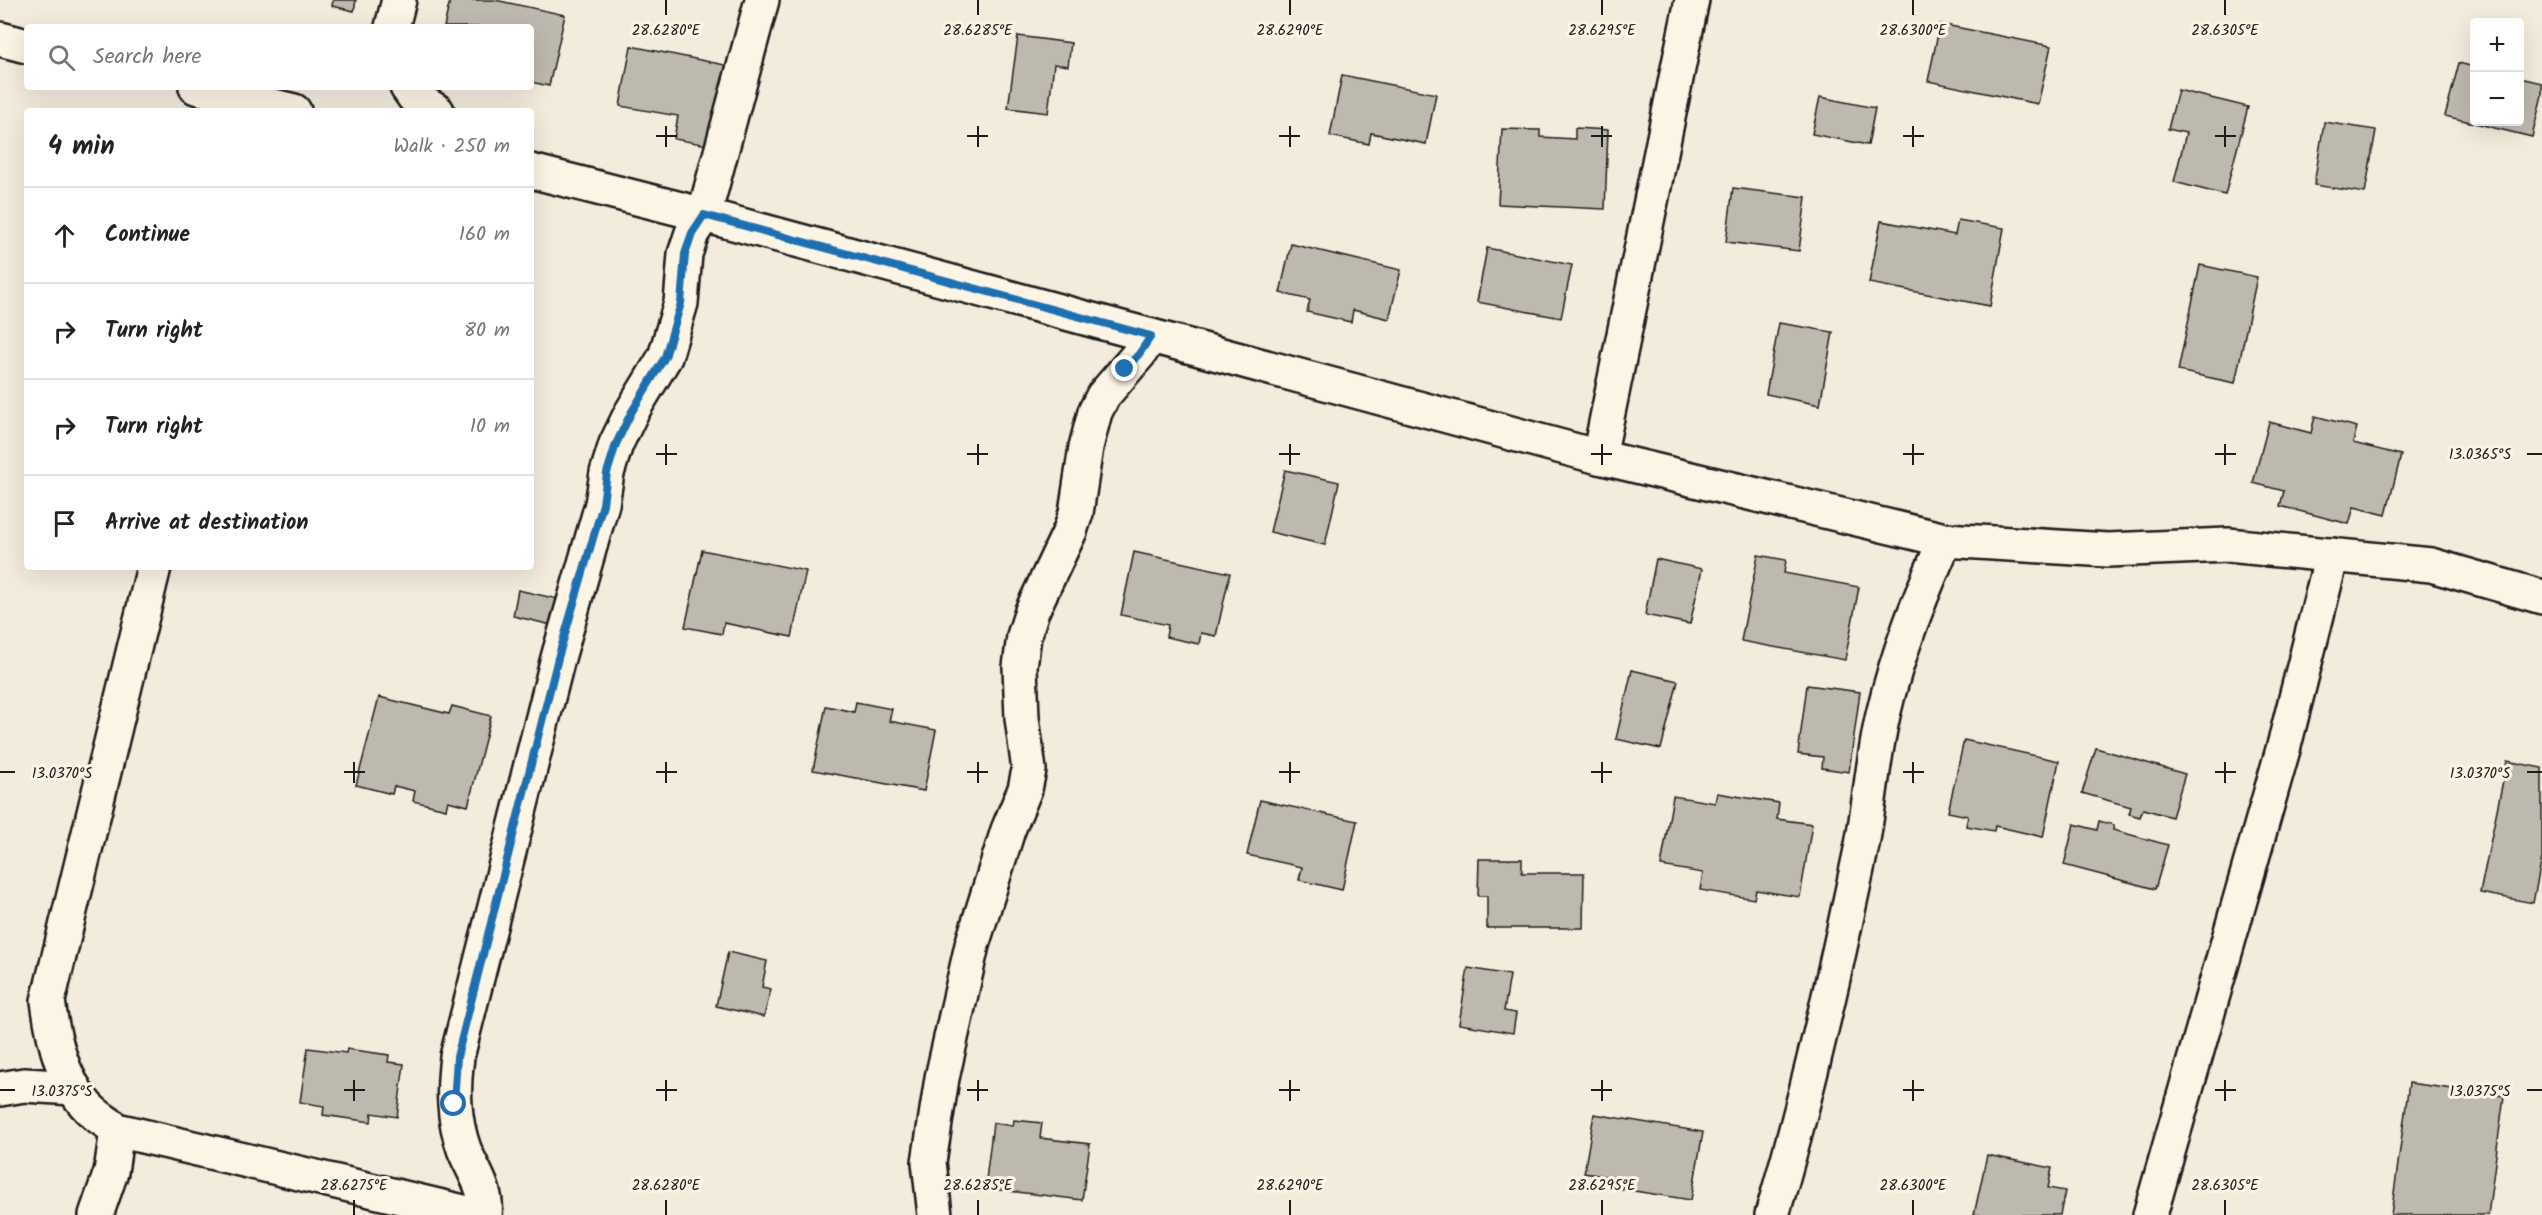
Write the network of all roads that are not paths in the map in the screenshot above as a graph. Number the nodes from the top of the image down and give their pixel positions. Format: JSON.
{"nodes":[{"id":1,"x":399,"y":0,"type":"edge"},
{"id":2,"x":762,"y":0,"type":"edge"},
{"id":3,"x":1692,"y":0,"type":"edge"},
{"id":4,"x":393,"y":24,"type":"edge"},
{"id":5,"x":0,"y":39,"type":"edge"},
{"id":6,"x":24,"y":45,"type":"edge"},
{"id":7,"x":207,"y":90,"type":"edge"},
{"id":8,"x":409,"y":90,"type":"edge"},
{"id":9,"x":272,"y":108,"type":"edge"},
{"id":10,"x":432,"y":108,"type":"edge"},
{"id":11,"x":534,"y":172,"type":"edge"},
{"id":12,"x":704,"y":215,"type":"junction"},
{"id":13,"x":1151,"y":336,"type":"junction"},
{"id":14,"x":1599,"y":457,"type":"junction"},
{"id":15,"x":1945,"y":540,"type":"junction"},
{"id":16,"x":2332,"y":555,"type":"junction"},
{"id":17,"x":153,"y":570,"type":"edge"},
{"id":18,"x":2542,"y":597,"type":"edge"},
{"id":19,"x":74,"y":1088,"type":"junction"},
{"id":20,"x":0,"y":1089,"type":"edge"},
{"id":21,"x":117,"y":1130,"type":"junction"},
{"id":22,"x":96,"y":1215,"type":"edge"},
{"id":23,"x":476,"y":1215,"type":"edge"},
{"id":24,"x":485,"y":1215,"type":"edge"},
{"id":25,"x":935,"y":1215,"type":"edge"},
{"id":26,"x":1772,"y":1215,"type":"edge"},
{"id":27,"x":2150,"y":1215,"type":"edge"}],
"edges":[{"from":1,"to":4,"type":"street"},
{"from":2,"to":12,"type":"street"},
{"from":3,"to":14,"type":"street"},
{"from":5,"to":6,"type":"street"},
{"from":7,"to":9,"type":"street"},
{"from":8,"to":10,"type":"street"},
{"from":11,"to":12,"type":"street"},
{"from":12,"to":13,"type":"street"},
{"from":12,"to":24,"type":"street"},
{"from":13,"to":14,"type":"street"},
{"from":13,"to":25,"type":"street"},
{"from":14,"to":15,"type":"street"},
{"from":15,"to":16,"type":"street"},
{"from":15,"to":26,"type":"street"},
{"from":16,"to":18,"type":"street"},
{"from":16,"to":27,"type":"street"},
{"from":17,"to":19,"type":"street"},
{"from":19,"to":20,"type":"street"},
{"from":19,"to":21,"type":"street"},
{"from":21,"to":22,"type":"street"},
{"from":21,"to":23,"type":"street"}]}
